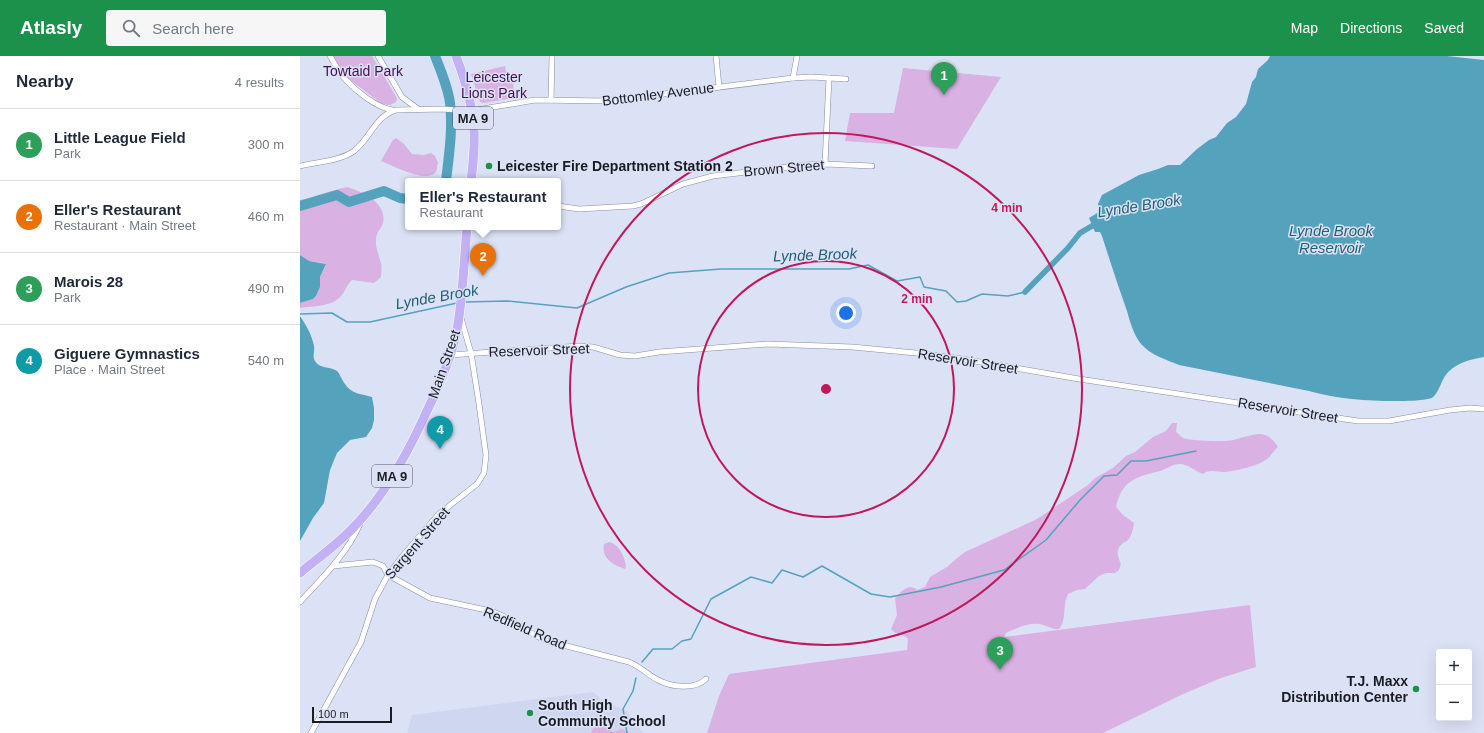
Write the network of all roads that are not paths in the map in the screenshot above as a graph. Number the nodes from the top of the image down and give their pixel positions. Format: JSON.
{"nodes":[{"id":1,"x":330,"y":56,"type":"edge"},
{"id":2,"x":378,"y":56,"type":"edge"},
{"id":3,"x":456,"y":56,"type":"edge"},
{"id":4,"x":552,"y":56,"type":"edge"},
{"id":5,"x":716,"y":56,"type":"edge"},
{"id":6,"x":797,"y":56,"type":"edge"},
{"id":7,"x":793,"y":78,"type":"junction"},
{"id":8,"x":829,"y":78,"type":"junction"},
{"id":9,"x":846,"y":79,"type":"dead end"},
{"id":10,"x":719,"y":87,"type":"junction"},
{"id":11,"x":551,"y":100,"type":"junction"},
{"id":12,"x":419,"y":109,"type":"junction"},
{"id":13,"x":396,"y":110,"type":"junction"},
{"id":14,"x":471,"y":111,"type":"junction"},
{"id":15,"x":825,"y":164,"type":"junction"},
{"id":16,"x":300,"y":166,"type":"edge"},
{"id":17,"x":872,"y":166,"type":"dead end"},
{"id":18,"x":471,"y":178,"type":"edge"},
{"id":19,"x":561,"y":206,"type":"edge"},
{"id":20,"x":467,"y":230,"type":"edge"},
{"id":21,"x":460,"y":305,"type":"junction"},
{"id":22,"x":471,"y":353,"type":"junction"},
{"id":23,"x":450,"y":355,"type":"junction"},
{"id":24,"x":1484,"y":409,"type":"edge"},
{"id":25,"x":362,"y":518,"type":"junction"},
{"id":26,"x":333,"y":566,"type":"junction"},
{"id":27,"x":300,"y":573,"type":"edge"},
{"id":28,"x":388,"y":575,"type":"junction"},
{"id":29,"x":300,"y":602,"type":"edge"},
{"id":30,"x":706,"y":679,"type":"dead end"},
{"id":31,"x":311,"y":733,"type":"edge"}],
"edges":[{"from":1,"to":13,"type":"street"},
{"from":2,"to":12,"type":"street"},
{"from":3,"to":14,"type":"highway","number":"MA 9"},
{"from":4,"to":11,"type":"street"},
{"from":5,"to":10,"type":"street"},
{"from":6,"to":7,"type":"street"},
{"from":7,"to":8,"type":"street","name":"Bottomley Avenue"},
{"from":7,"to":10,"type":"street","name":"Bottomley Avenue"},
{"from":8,"to":9,"type":"street","name":"Bottomley Avenue"},
{"from":8,"to":15,"type":"street"},
{"from":10,"to":11,"type":"street","name":"Bottomley Avenue"},
{"from":11,"to":14,"type":"street","name":"Bottomley Avenue"},
{"from":12,"to":13,"type":"street","name":"Bottomley Avenue"},
{"from":12,"to":14,"type":"street","name":"Bottomley Avenue"},
{"from":13,"to":16,"type":"street"},
{"from":14,"to":18,"type":"highway","number":"MA 9"},
{"from":15,"to":17,"type":"street","name":"Brown Street"},
{"from":15,"to":19,"type":"street","name":"Brown Street"},
{"from":20,"to":21,"type":"highway","name":"Main Street","number":"MA 9"},
{"from":21,"to":22,"type":"street","name":"Sargent Street"},
{"from":21,"to":23,"type":"highway","name":"Main Street","number":"MA 9"},
{"from":22,"to":23,"type":"street","name":"Reservoir Street"},
{"from":22,"to":24,"type":"street","name":"Reservoir Street"},
{"from":22,"to":28,"type":"street","name":"Sargent Street"},
{"from":23,"to":25,"type":"highway","name":"Main Street","number":"MA 9"},
{"from":25,"to":26,"type":"street"},
{"from":25,"to":27,"type":"highway","name":"Main Street","number":"MA 9"},
{"from":26,"to":28,"type":"street","name":"Redfield Road"},
{"from":26,"to":29,"type":"street"},
{"from":28,"to":30,"type":"street","name":"Redfield Road"},
{"from":28,"to":31,"type":"street","name":"Sargent Street"}]}
